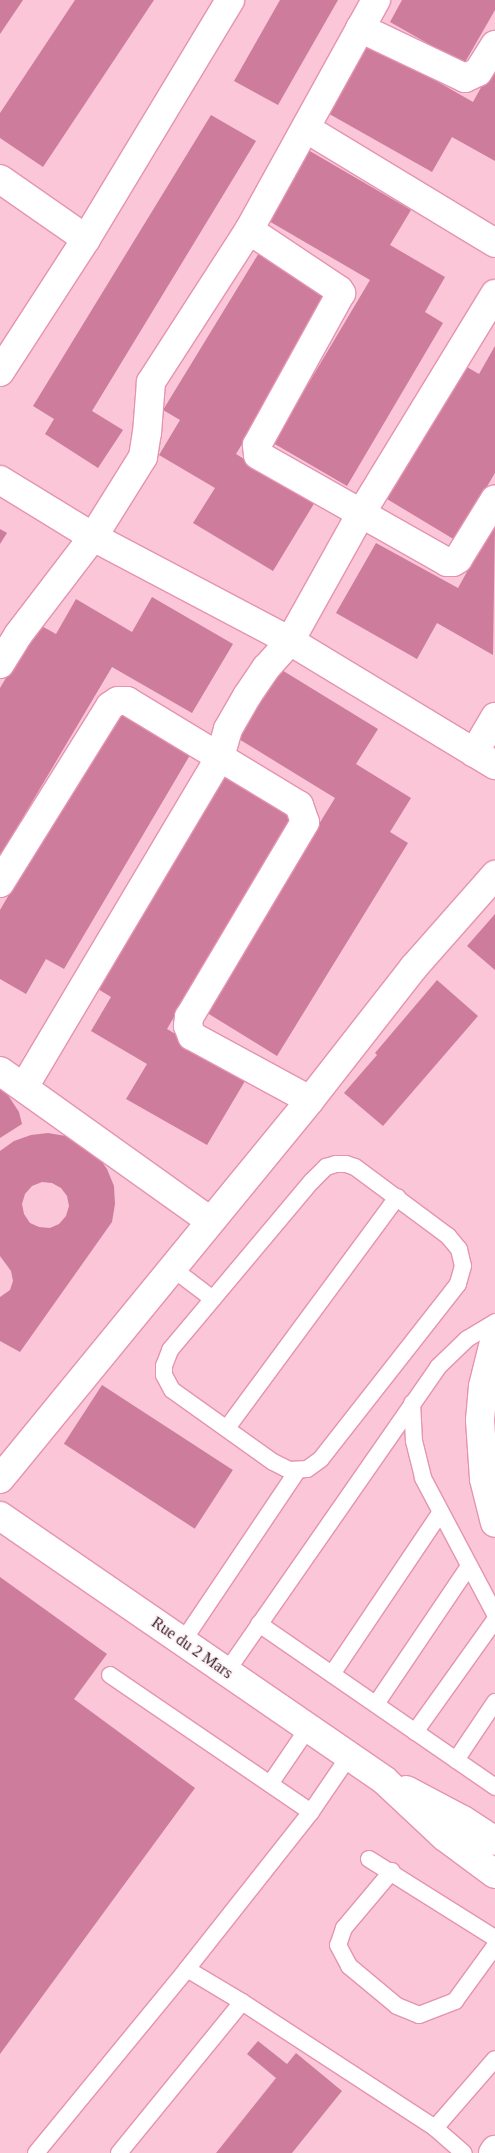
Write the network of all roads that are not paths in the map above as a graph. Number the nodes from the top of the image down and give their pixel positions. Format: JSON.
{"nodes":[{"id":1,"x":230,"y":0,"type":"edge"},
{"id":2,"x":376,"y":0,"type":"edge"},
{"id":3,"x":360,"y":28,"type":"junction"},
{"id":4,"x":495,"y":45,"type":"edge"},
{"id":5,"x":307,"y":129,"type":"junction"},
{"id":6,"x":0,"y":179,"type":"edge"},
{"id":7,"x":249,"y":230,"type":"junction"},
{"id":8,"x":86,"y":239,"type":"junction"},
{"id":9,"x":495,"y":243,"type":"edge"},
{"id":10,"x":495,"y":294,"type":"edge"},
{"id":11,"x":0,"y":372,"type":"edge"},
{"id":12,"x":0,"y":480,"type":"edge"},
{"id":13,"x":495,"y":499,"type":"edge"},
{"id":14,"x":360,"y":515,"type":"junction"},
{"id":15,"x":93,"y":537,"type":"junction"},
{"id":16,"x":290,"y":641,"type":"junction"},
{"id":17,"x":0,"y":664,"type":"edge"},
{"id":18,"x":495,"y":717,"type":"edge"},
{"id":19,"x":220,"y":757,"type":"junction"},
{"id":20,"x":484,"y":759,"type":"edge"},
{"id":21,"x":495,"y":874,"type":"edge"},
{"id":22,"x":0,"y":883,"type":"edge"},
{"id":23,"x":0,"y":1071,"type":"edge"},
{"id":24,"x":24,"y":1087,"type":"junction"},
{"id":25,"x":310,"y":1100,"type":"junction"},
{"id":26,"x":397,"y":1198,"type":"junction"},
{"id":27,"x":210,"y":1222,"type":"junction"},
{"id":28,"x":172,"y":1268,"type":"junction"},
{"id":29,"x":213,"y":1299,"type":"junction"},
{"id":30,"x":495,"y":1322,"type":"edge"},
{"id":31,"x":495,"y":1338,"type":"edge"},
{"id":32,"x":412,"y":1403,"type":"junction"},
{"id":33,"x":227,"y":1428,"type":"junction"},
{"id":34,"x":298,"y":1470,"type":"junction"},
{"id":35,"x":0,"y":1479,"type":"edge"},
{"id":36,"x":440,"y":1513,"type":"junction"},
{"id":37,"x":0,"y":1516,"type":"edge"},
{"id":38,"x":495,"y":1523,"type":"edge"},
{"id":39,"x":469,"y":1566,"type":"junction"},
{"id":40,"x":495,"y":1614,"type":"edge"},
{"id":41,"x":495,"y":1620,"type":"edge"},
{"id":42,"x":260,"y":1624,"type":"junction"},
{"id":43,"x":183,"y":1641,"type":"junction"},
{"id":44,"x":227,"y":1671,"type":"junction"},
{"id":45,"x":332,"y":1674,"type":"junction"},
{"id":46,"x":110,"y":1675,"type":"dead end"},
{"id":47,"x":495,"y":1702,"type":"edge"},
{"id":48,"x":376,"y":1704,"type":"junction"},
{"id":49,"x":308,"y":1728,"type":"junction"},
{"id":50,"x":415,"y":1732,"type":"junction"},
{"id":51,"x":350,"y":1756,"type":"junction"},
{"id":52,"x":456,"y":1760,"type":"junction"},
{"id":53,"x":384,"y":1780,"type":"junction"},
{"id":54,"x":270,"y":1784,"type":"junction"},
{"id":55,"x":494,"y":1784,"type":"edge"},
{"id":56,"x":311,"y":1812,"type":"junction"},
{"id":57,"x":495,"y":1841,"type":"edge"},
{"id":58,"x":368,"y":1859,"type":"dead end"},
{"id":59,"x":392,"y":1871,"type":"junction"},
{"id":60,"x":495,"y":1874,"type":"edge"},
{"id":61,"x":495,"y":1938,"type":"edge"},
{"id":62,"x":495,"y":1946,"type":"edge"},
{"id":63,"x":187,"y":1969,"type":"junction"},
{"id":64,"x":242,"y":2002,"type":"junction"},
{"id":65,"x":495,"y":2059,"type":"edge"},
{"id":66,"x":435,"y":2128,"type":"junction"},
{"id":67,"x":495,"y":2150,"type":"edge"},
{"id":68,"x":36,"y":2153,"type":"edge"},
{"id":69,"x":119,"y":2153,"type":"edge"},
{"id":70,"x":464,"y":2153,"type":"edge"},
{"id":71,"x":493,"y":2153,"type":"edge"}],
"edges":[{"from":1,"to":8,"type":"street"},
{"from":2,"to":3,"type":"street"},
{"from":3,"to":4,"type":"street"},
{"from":3,"to":5,"type":"street"},
{"from":5,"to":7,"type":"street"},
{"from":5,"to":9,"type":"street"},
{"from":6,"to":8,"type":"street"},
{"from":7,"to":14,"type":"street"},
{"from":7,"to":15,"type":"street"},
{"from":8,"to":11,"type":"street"},
{"from":10,"to":14,"type":"street"},
{"from":12,"to":15,"type":"street"},
{"from":13,"to":14,"type":"street"},
{"from":14,"to":16,"type":"street"},
{"from":15,"to":16,"type":"street"},
{"from":15,"to":17,"type":"street"},
{"from":16,"to":19,"type":"street"},
{"from":16,"to":20,"type":"street"},
{"from":18,"to":20,"type":"street"},
{"from":19,"to":22,"type":"street"},
{"from":19,"to":24,"type":"street"},
{"from":19,"to":25,"type":"street"},
{"from":21,"to":25,"type":"street"},
{"from":23,"to":24,"type":"street"},
{"from":24,"to":27,"type":"street"},
{"from":25,"to":27,"type":"street"},
{"from":26,"to":29,"type":"lane"},
{"from":26,"to":33,"type":"lane"},
{"from":26,"to":34,"type":"lane"},
{"from":27,"to":28,"type":"street"},
{"from":28,"to":29,"type":"lane"},
{"from":28,"to":35,"type":"street"},
{"from":29,"to":33,"type":"lane"},
{"from":30,"to":32,"type":"lane"},
{"from":31,"to":38,"type":"street"},
{"from":32,"to":36,"type":"lane"},
{"from":32,"to":42,"type":"lane"},
{"from":33,"to":34,"type":"lane"},
{"from":34,"to":43,"type":"lane"},
{"from":36,"to":39,"type":"lane"},
{"from":36,"to":45,"type":"lane"},
{"from":37,"to":43,"type":"street","name":"Rue du 2 Mars"},
{"from":39,"to":40,"type":"lane"},
{"from":39,"to":48,"type":"lane"},
{"from":41,"to":50,"type":"lane"},
{"from":42,"to":44,"type":"lane"},
{"from":42,"to":45,"type":"lane"},
{"from":43,"to":44,"type":"street","name":"Rue du 2 Mars"},
{"from":44,"to":49,"type":"street","name":"Rue du 2 Mars"},
{"from":45,"to":48,"type":"lane"},
{"from":46,"to":54,"type":"lane"},
{"from":47,"to":52,"type":"lane"},
{"from":48,"to":50,"type":"lane"},
{"from":49,"to":51,"type":"street","name":"Rue du 2 Mars"},
{"from":49,"to":54,"type":"lane"},
{"from":50,"to":52,"type":"lane"},
{"from":51,"to":53,"type":"street","name":"Rue du 2 Mars"},
{"from":51,"to":56,"type":"lane"},
{"from":52,"to":55,"type":"lane"},
{"from":53,"to":57,"type":"street","name":"Rue du 2 Mars"},
{"from":53,"to":60,"type":"street","name":"Rue du 2 Mars"},
{"from":54,"to":56,"type":"lane"},
{"from":56,"to":63,"type":"lane"},
{"from":58,"to":59,"type":"lane"},
{"from":59,"to":61,"type":"lane"},
{"from":59,"to":62,"type":"lane"},
{"from":63,"to":64,"type":"lane"},
{"from":63,"to":68,"type":"lane"},
{"from":64,"to":66,"type":"lane"},
{"from":64,"to":69,"type":"lane"},
{"from":65,"to":66,"type":"lane"},
{"from":66,"to":70,"type":"lane"},
{"from":67,"to":71,"type":"street"}]}
